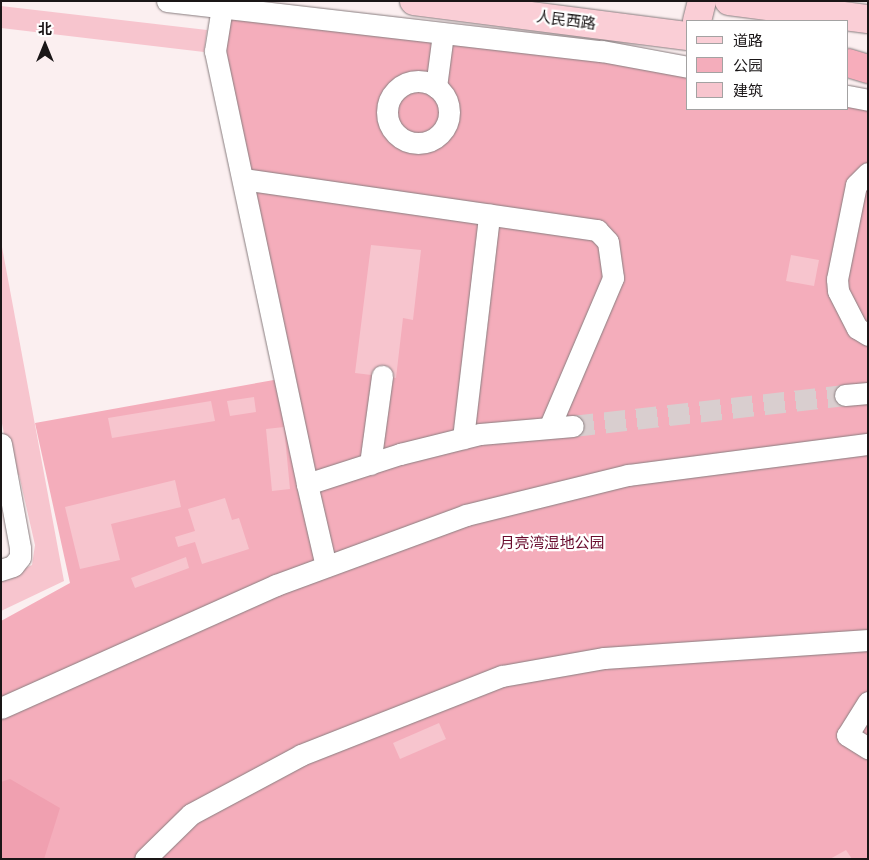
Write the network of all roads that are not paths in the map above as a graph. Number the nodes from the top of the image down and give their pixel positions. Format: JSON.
{"nodes":[{"id":1,"x":168,"y":1,"type":"edge"},
{"id":2,"x":414,"y":1,"type":"edge"},
{"id":3,"x":702,"y":1,"type":"edge"},
{"id":4,"x":729,"y":1,"type":"edge"},
{"id":5,"x":222,"y":5,"type":"edge"},
{"id":6,"x":868,"y":19,"type":"edge"},
{"id":7,"x":697,"y":20,"type":"edge"},
{"id":8,"x":442,"y":34,"type":"junction"},
{"id":9,"x":686,"y":36,"type":"edge"},
{"id":10,"x":849,"y":56,"type":"edge"},
{"id":11,"x":868,"y":59,"type":"edge"},
{"id":12,"x":849,"y":63,"type":"edge"},
{"id":13,"x":686,"y":67,"type":"edge"},
{"id":14,"x":868,"y":69,"type":"edge"},
{"id":15,"x":849,"y":72,"type":"edge"},
{"id":16,"x":868,"y":82,"type":"edge"},
{"id":17,"x":436,"y":87,"type":"dead end"},
{"id":18,"x":849,"y":96,"type":"edge"},
{"id":19,"x":868,"y":100,"type":"edge"},
{"id":20,"x":868,"y":173,"type":"edge"},
{"id":21,"x":243,"y":179,"type":"junction"},
{"id":22,"x":489,"y":215,"type":"junction"},
{"id":23,"x":858,"y":223,"type":"edge"},
{"id":24,"x":868,"y":335,"type":"edge"},
{"id":25,"x":382,"y":376,"type":"dead end"},
{"id":26,"x":868,"y":393,"type":"edge"},
{"id":27,"x":846,"y":395,"type":"tunnel mouth"},
{"id":28,"x":550,"y":426,"type":"junction"},
{"id":29,"x":573,"y":426,"type":"tunnel mouth"},
{"id":30,"x":463,"y":438,"type":"junction"},
{"id":31,"x":1,"y":444,"type":"edge"},
{"id":32,"x":868,"y":444,"type":"edge"},
{"id":33,"x":370,"y":464,"type":"junction"},
{"id":34,"x":307,"y":484,"type":"junction"},
{"id":35,"x":326,"y":566,"type":"junction"},
{"id":36,"x":1,"y":570,"type":"edge"},
{"id":37,"x":868,"y":640,"type":"edge"},
{"id":38,"x":868,"y":702,"type":"edge"},
{"id":39,"x":1,"y":708,"type":"edge"},
{"id":40,"x":868,"y":748,"type":"edge"},
{"id":41,"x":145,"y":859,"type":"edge"}],
"edges":[{"from":1,"to":5,"type":"street"},
{"from":2,"to":9,"type":"main road","name":"人民西路"},
{"from":3,"to":7,"type":"main road"},
{"from":4,"to":6,"type":"main road"},
{"from":5,"to":8,"type":"street"},
{"from":5,"to":21,"type":"street"},
{"from":8,"to":13,"type":"street"},
{"from":8,"to":17,"type":"street"},
{"from":10,"to":11,"type":"main road"},
{"from":12,"to":14,"type":"highway"},
{"from":15,"to":16,"type":"street"},
{"from":18,"to":19,"type":"street"},
{"from":20,"to":23,"type":"street"},
{"from":21,"to":22,"type":"street"},
{"from":21,"to":34,"type":"street"},
{"from":22,"to":28,"type":"street"},
{"from":22,"to":30,"type":"street"},
{"from":23,"to":24,"type":"street"},
{"from":25,"to":33,"type":"street"},
{"from":26,"to":27,"type":"street"},
{"from":28,"to":29,"type":"street"},
{"from":28,"to":30,"type":"street"},
{"from":30,"to":33,"type":"street"},
{"from":31,"to":36,"type":"street"},
{"from":32,"to":35,"type":"street"},
{"from":33,"to":34,"type":"street"},
{"from":34,"to":35,"type":"street"},
{"from":35,"to":39,"type":"street"},
{"from":37,"to":41,"type":"street"},
{"from":38,"to":40,"type":"street"}]}
